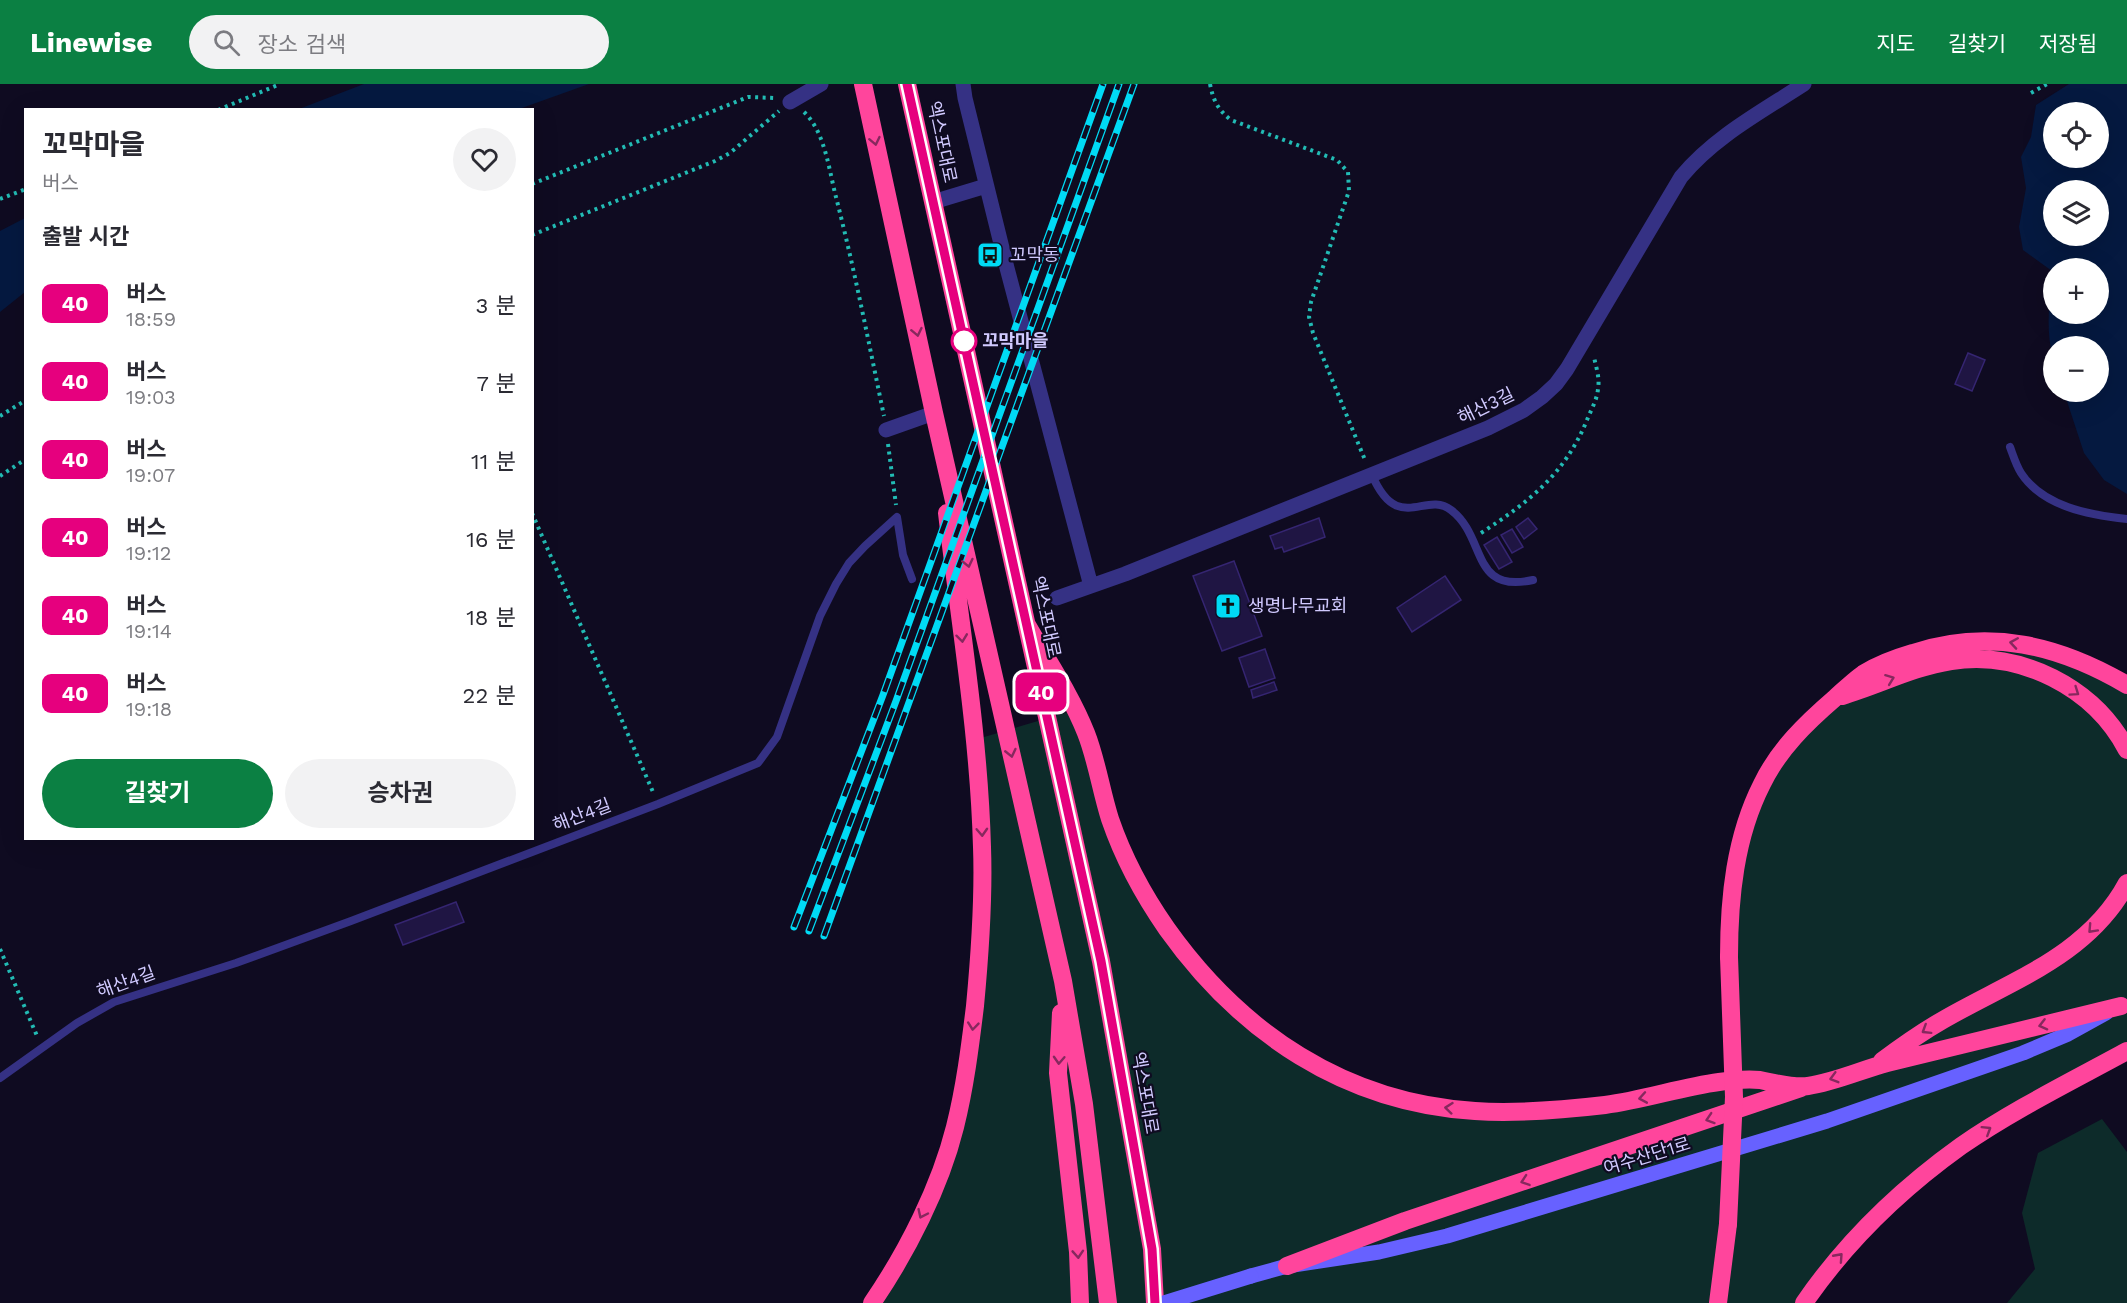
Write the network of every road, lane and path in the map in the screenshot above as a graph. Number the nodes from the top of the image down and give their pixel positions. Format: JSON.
{"nodes":[{"id":1,"x":280,"y":84,"type":"edge"},
{"id":2,"x":821,"y":84,"type":"edge"},
{"id":3,"x":863,"y":84,"type":"edge"},
{"id":4,"x":907,"y":84,"type":"edge"},
{"id":5,"x":963,"y":84,"type":"edge"},
{"id":6,"x":1210,"y":84,"type":"edge"},
{"id":7,"x":1804,"y":84,"type":"edge"},
{"id":8,"x":2047,"y":84,"type":"edge"},
{"id":9,"x":2031,"y":93,"type":"dead end"},
{"id":10,"x":790,"y":102,"type":"junction"},
{"id":11,"x":223,"y":108,"type":"edge"},
{"id":12,"x":534,"y":183,"type":"edge"},
{"id":13,"x":986,"y":186,"type":"junction"},
{"id":14,"x":24,"y":190,"type":"edge"},
{"id":15,"x":0,"y":199,"type":"edge"},
{"id":16,"x":933,"y":202,"type":"junction"},
{"id":17,"x":534,"y":234,"type":"edge"},
{"id":18,"x":1588,"y":333,"type":"junction"},
{"id":19,"x":24,"y":401,"type":"edge"},
{"id":20,"x":934,"y":413,"type":"junction"},
{"id":21,"x":0,"y":416,"type":"edge"},
{"id":22,"x":886,"y":430,"type":"junction"},
{"id":23,"x":2010,"y":447,"type":"dead end"},
{"id":24,"x":24,"y":460,"type":"edge"},
{"id":25,"x":1372,"y":475,"type":"junction"},
{"id":26,"x":0,"y":476,"type":"edge"},
{"id":27,"x":534,"y":518,"type":"edge"},
{"id":28,"x":897,"y":518,"type":"junction"},
{"id":29,"x":2127,"y":519,"type":"edge"},
{"id":30,"x":1472,"y":539,"type":"junction"},
{"id":31,"x":912,"y":579,"type":"dead end"},
{"id":32,"x":1533,"y":580,"type":"dead end"},
{"id":33,"x":1091,"y":586,"type":"junction"},
{"id":34,"x":1057,"y":598,"type":"dead end"},
{"id":35,"x":1027,"y":625,"type":"junction"},
{"id":36,"x":2127,"y":685,"type":"edge"},
{"id":37,"x":1835,"y":698,"type":"junction"},
{"id":38,"x":2127,"y":750,"type":"edge"},
{"id":39,"x":658,"y":804,"type":"junction"},
{"id":40,"x":2127,"y":883,"type":"edge"},
{"id":41,"x":0,"y":949,"type":"edge"},
{"id":42,"x":1063,"y":981,"type":"junction"},
{"id":43,"x":2124,"y":1004,"type":"edge"},
{"id":44,"x":42,"y":1048,"type":"junction"},
{"id":45,"x":2127,"y":1051,"type":"edge"},
{"id":46,"x":1873,"y":1067,"type":"junction"},
{"id":47,"x":0,"y":1078,"type":"edge"},
{"id":48,"x":1806,"y":1087,"type":"junction"},
{"id":49,"x":1152,"y":1249,"type":"junction"},
{"id":50,"x":1287,"y":1266,"type":"junction"},
{"id":51,"x":872,"y":1303,"type":"edge"},
{"id":52,"x":1080,"y":1303,"type":"edge"},
{"id":53,"x":1108,"y":1303,"type":"edge"},
{"id":54,"x":1155,"y":1303,"type":"edge"},
{"id":55,"x":1164,"y":1303,"type":"edge"},
{"id":56,"x":1718,"y":1303,"type":"edge"},
{"id":57,"x":1804,"y":1303,"type":"edge"}],
"edges":[{"from":1,"to":11,"type":"path"},
{"from":2,"to":10,"type":"street"},
{"from":3,"to":20,"type":"highway","one_way":true},
{"from":4,"to":16,"type":"highway","name":"엑스포대로"},
{"from":5,"to":13,"type":"street"},
{"from":6,"to":25,"type":"path"},
{"from":7,"to":18,"type":"street","name":"해산3길"},
{"from":8,"to":9,"type":"path"},
{"from":10,"to":12,"type":"path"},
{"from":10,"to":17,"type":"path"},
{"from":10,"to":22,"type":"path"},
{"from":13,"to":16,"type":"street"},
{"from":13,"to":33,"type":"street"},
{"from":14,"to":15,"type":"path"},
{"from":16,"to":35,"type":"highway","name":"엑스포대로"},
{"from":18,"to":25,"type":"street","name":"해산3길"},
{"from":18,"to":30,"type":"path"},
{"from":19,"to":21,"type":"path"},
{"from":20,"to":22,"type":"street"},
{"from":20,"to":42,"type":"highway","one_way":true},
{"from":20,"to":51,"type":"highway","one_way":true},
{"from":22,"to":28,"type":"path"},
{"from":23,"to":29,"type":"lane"},
{"from":24,"to":26,"type":"path"},
{"from":25,"to":30,"type":"lane"},
{"from":25,"to":33,"type":"street","name":"해산3길"},
{"from":27,"to":39,"type":"path"},
{"from":28,"to":31,"type":"lane"},
{"from":28,"to":39,"type":"lane","name":"해산4길"},
{"from":30,"to":32,"type":"lane"},
{"from":33,"to":34,"type":"street","name":"해산3길"},
{"from":48,"to":35,"type":"highway","one_way":true},
{"from":35,"to":49,"type":"highway","name":"엑스포대로"},
{"from":36,"to":37,"type":"highway","one_way":true},
{"from":37,"to":38,"type":"highway","one_way":true},
{"from":37,"to":56,"type":"highway","bridge":true},
{"from":39,"to":44,"type":"lane","name":"해산4길"},
{"from":40,"to":46,"type":"highway","one_way":true},
{"from":41,"to":44,"type":"path"},
{"from":42,"to":52,"type":"highway","one_way":true},
{"from":42,"to":53,"type":"highway"},
{"from":43,"to":46,"type":"highway","one_way":true},
{"from":43,"to":50,"type":"street","name":"여수산단1로"},
{"from":44,"to":47,"type":"lane","name":"해산4길"},
{"from":57,"to":45,"type":"highway","one_way":true},
{"from":46,"to":48,"type":"highway","one_way":true},
{"from":48,"to":50,"type":"highway","one_way":true},
{"from":49,"to":54,"type":"highway","name":"엑스포대로"},
{"from":49,"to":55,"type":"highway"},
{"from":50,"to":55,"type":"street","name":"여수산단1로","bridge":true}]}
